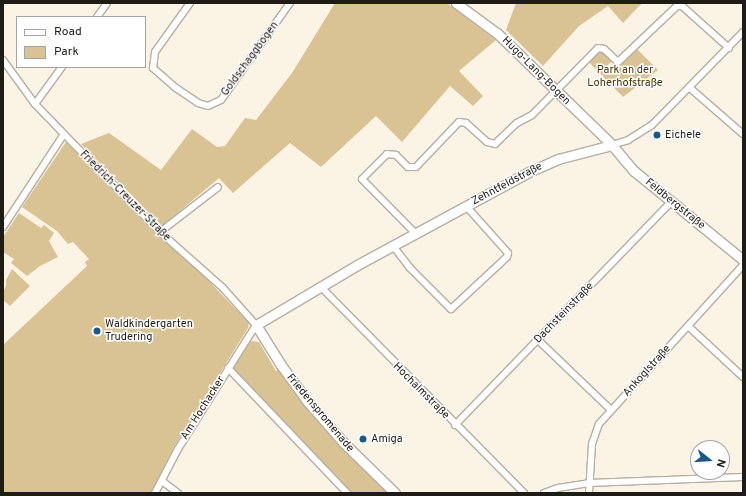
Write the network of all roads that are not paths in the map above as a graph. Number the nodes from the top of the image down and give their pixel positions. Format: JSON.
{"nodes":[{"id":1,"x":107,"y":3,"type":"edge"},
{"id":2,"x":190,"y":3,"type":"edge"},
{"id":3,"x":456,"y":3,"type":"edge"},
{"id":4,"x":288,"y":4,"type":"edge"},
{"id":5,"x":679,"y":4,"type":"edge"},
{"id":6,"x":98,"y":16,"type":"edge"},
{"id":7,"x":743,"y":32,"type":"edge"},
{"id":8,"x":729,"y":48,"type":"junction"},
{"id":9,"x":3,"y":60,"type":"edge"},
{"id":10,"x":61,"y":68,"type":"edge"},
{"id":11,"x":690,"y":88,"type":"junction"},
{"id":12,"x":555,"y":90,"type":"junction"},
{"id":13,"x":35,"y":104,"type":"junction"},
{"id":14,"x":64,"y":134,"type":"junction"},
{"id":15,"x":743,"y":134,"type":"edge"},
{"id":16,"x":612,"y":145,"type":"junction"},
{"id":17,"x":218,"y":186,"type":"dead end"},
{"id":18,"x":672,"y":201,"type":"junction"},
{"id":19,"x":466,"y":206,"type":"junction"},
{"id":20,"x":3,"y":227,"type":"edge"},
{"id":21,"x":160,"y":232,"type":"junction"},
{"id":22,"x":416,"y":234,"type":"junction"},
{"id":23,"x":393,"y":246,"type":"junction"},
{"id":24,"x":743,"y":260,"type":"edge"},
{"id":25,"x":743,"y":265,"type":"edge"},
{"id":26,"x":321,"y":287,"type":"junction"},
{"id":27,"x":256,"y":325,"type":"junction"},
{"id":28,"x":688,"y":326,"type":"junction"},
{"id":29,"x":538,"y":340,"type":"junction"},
{"id":30,"x":228,"y":368,"type":"junction"},
{"id":31,"x":743,"y":377,"type":"edge"},
{"id":32,"x":611,"y":410,"type":"junction"},
{"id":33,"x":455,"y":425,"type":"junction"},
{"id":34,"x":743,"y":477,"type":"edge"},
{"id":35,"x":162,"y":481,"type":"junction"},
{"id":36,"x":589,"y":483,"type":"junction"},
{"id":37,"x":155,"y":493,"type":"edge"},
{"id":38,"x":178,"y":493,"type":"edge"},
{"id":39,"x":347,"y":493,"type":"edge"},
{"id":40,"x":395,"y":493,"type":"edge"},
{"id":41,"x":524,"y":493,"type":"edge"},
{"id":42,"x":544,"y":493,"type":"edge"},
{"id":43,"x":589,"y":493,"type":"edge"}],
"edges":[{"from":1,"to":6,"type":"street"},
{"from":2,"to":4,"type":"street","name":"Goldschaggbogen"},
{"from":3,"to":12,"type":"street","name":"Hugo-Lang-Bogen"},
{"from":5,"to":8,"type":"street"},
{"from":5,"to":12,"type":"street"},
{"from":7,"to":8,"type":"street","name":"Zehntfeldstraße"},
{"from":8,"to":11,"type":"street","name":"Zehntfeldstraße"},
{"from":9,"to":13,"type":"street","name":"Friedrich-Creuzer-Straße"},
{"from":10,"to":13,"type":"street"},
{"from":11,"to":15,"type":"street"},
{"from":11,"to":16,"type":"street","name":"Zehntfeldstraße"},
{"from":12,"to":16,"type":"street","name":"Hugo-Lang-Bogen"},
{"from":12,"to":22,"type":"street"},
{"from":13,"to":14,"type":"street","name":"Friedrich-Creuzer-Straße"},
{"from":14,"to":20,"type":"street"},
{"from":14,"to":21,"type":"street","name":"Friedrich-Creuzer-Straße"},
{"from":16,"to":18,"type":"street","name":"Feldbergstraße"},
{"from":16,"to":19,"type":"street","name":"Zehntfeldstraße"},
{"from":17,"to":21,"type":"street"},
{"from":18,"to":24,"type":"street","name":"Feldbergstraße"},
{"from":18,"to":29,"type":"street","name":"Dachsteinstraße"},
{"from":19,"to":22,"type":"street","name":"Zehntfeldstraße"},
{"from":19,"to":23,"type":"street"},
{"from":21,"to":27,"type":"street","name":"Friedrich-Creuzer-Straße"},
{"from":22,"to":23,"type":"street","name":"Zehntfeldstraße"},
{"from":23,"to":26,"type":"street","name":"Zehntfeldstraße"},
{"from":25,"to":28,"type":"street","name":"Ankoglstraße"},
{"from":26,"to":27,"type":"street","name":"Zehntfeldstraße"},
{"from":26,"to":33,"type":"street","name":"Hochalmstraße"},
{"from":27,"to":30,"type":"street","name":"Am Hochacker"},
{"from":27,"to":40,"type":"street","name":"Friedenspromenade"},
{"from":28,"to":31,"type":"street"},
{"from":28,"to":32,"type":"street","name":"Ankoglstraße"},
{"from":29,"to":32,"type":"street"},
{"from":29,"to":33,"type":"street","name":"Dachsteinstraße"},
{"from":30,"to":35,"type":"street","name":"Am Hochacker"},
{"from":30,"to":39,"type":"street"},
{"from":32,"to":36,"type":"street","name":"Ankoglstraße"},
{"from":33,"to":41,"type":"street","name":"Hochalmstraße"},
{"from":34,"to":36,"type":"street"},
{"from":35,"to":37,"type":"street","name":"Am Hochacker"},
{"from":35,"to":38,"type":"street"},
{"from":36,"to":42,"type":"street"},
{"from":36,"to":43,"type":"street","name":"Ankoglstraße"}]}
